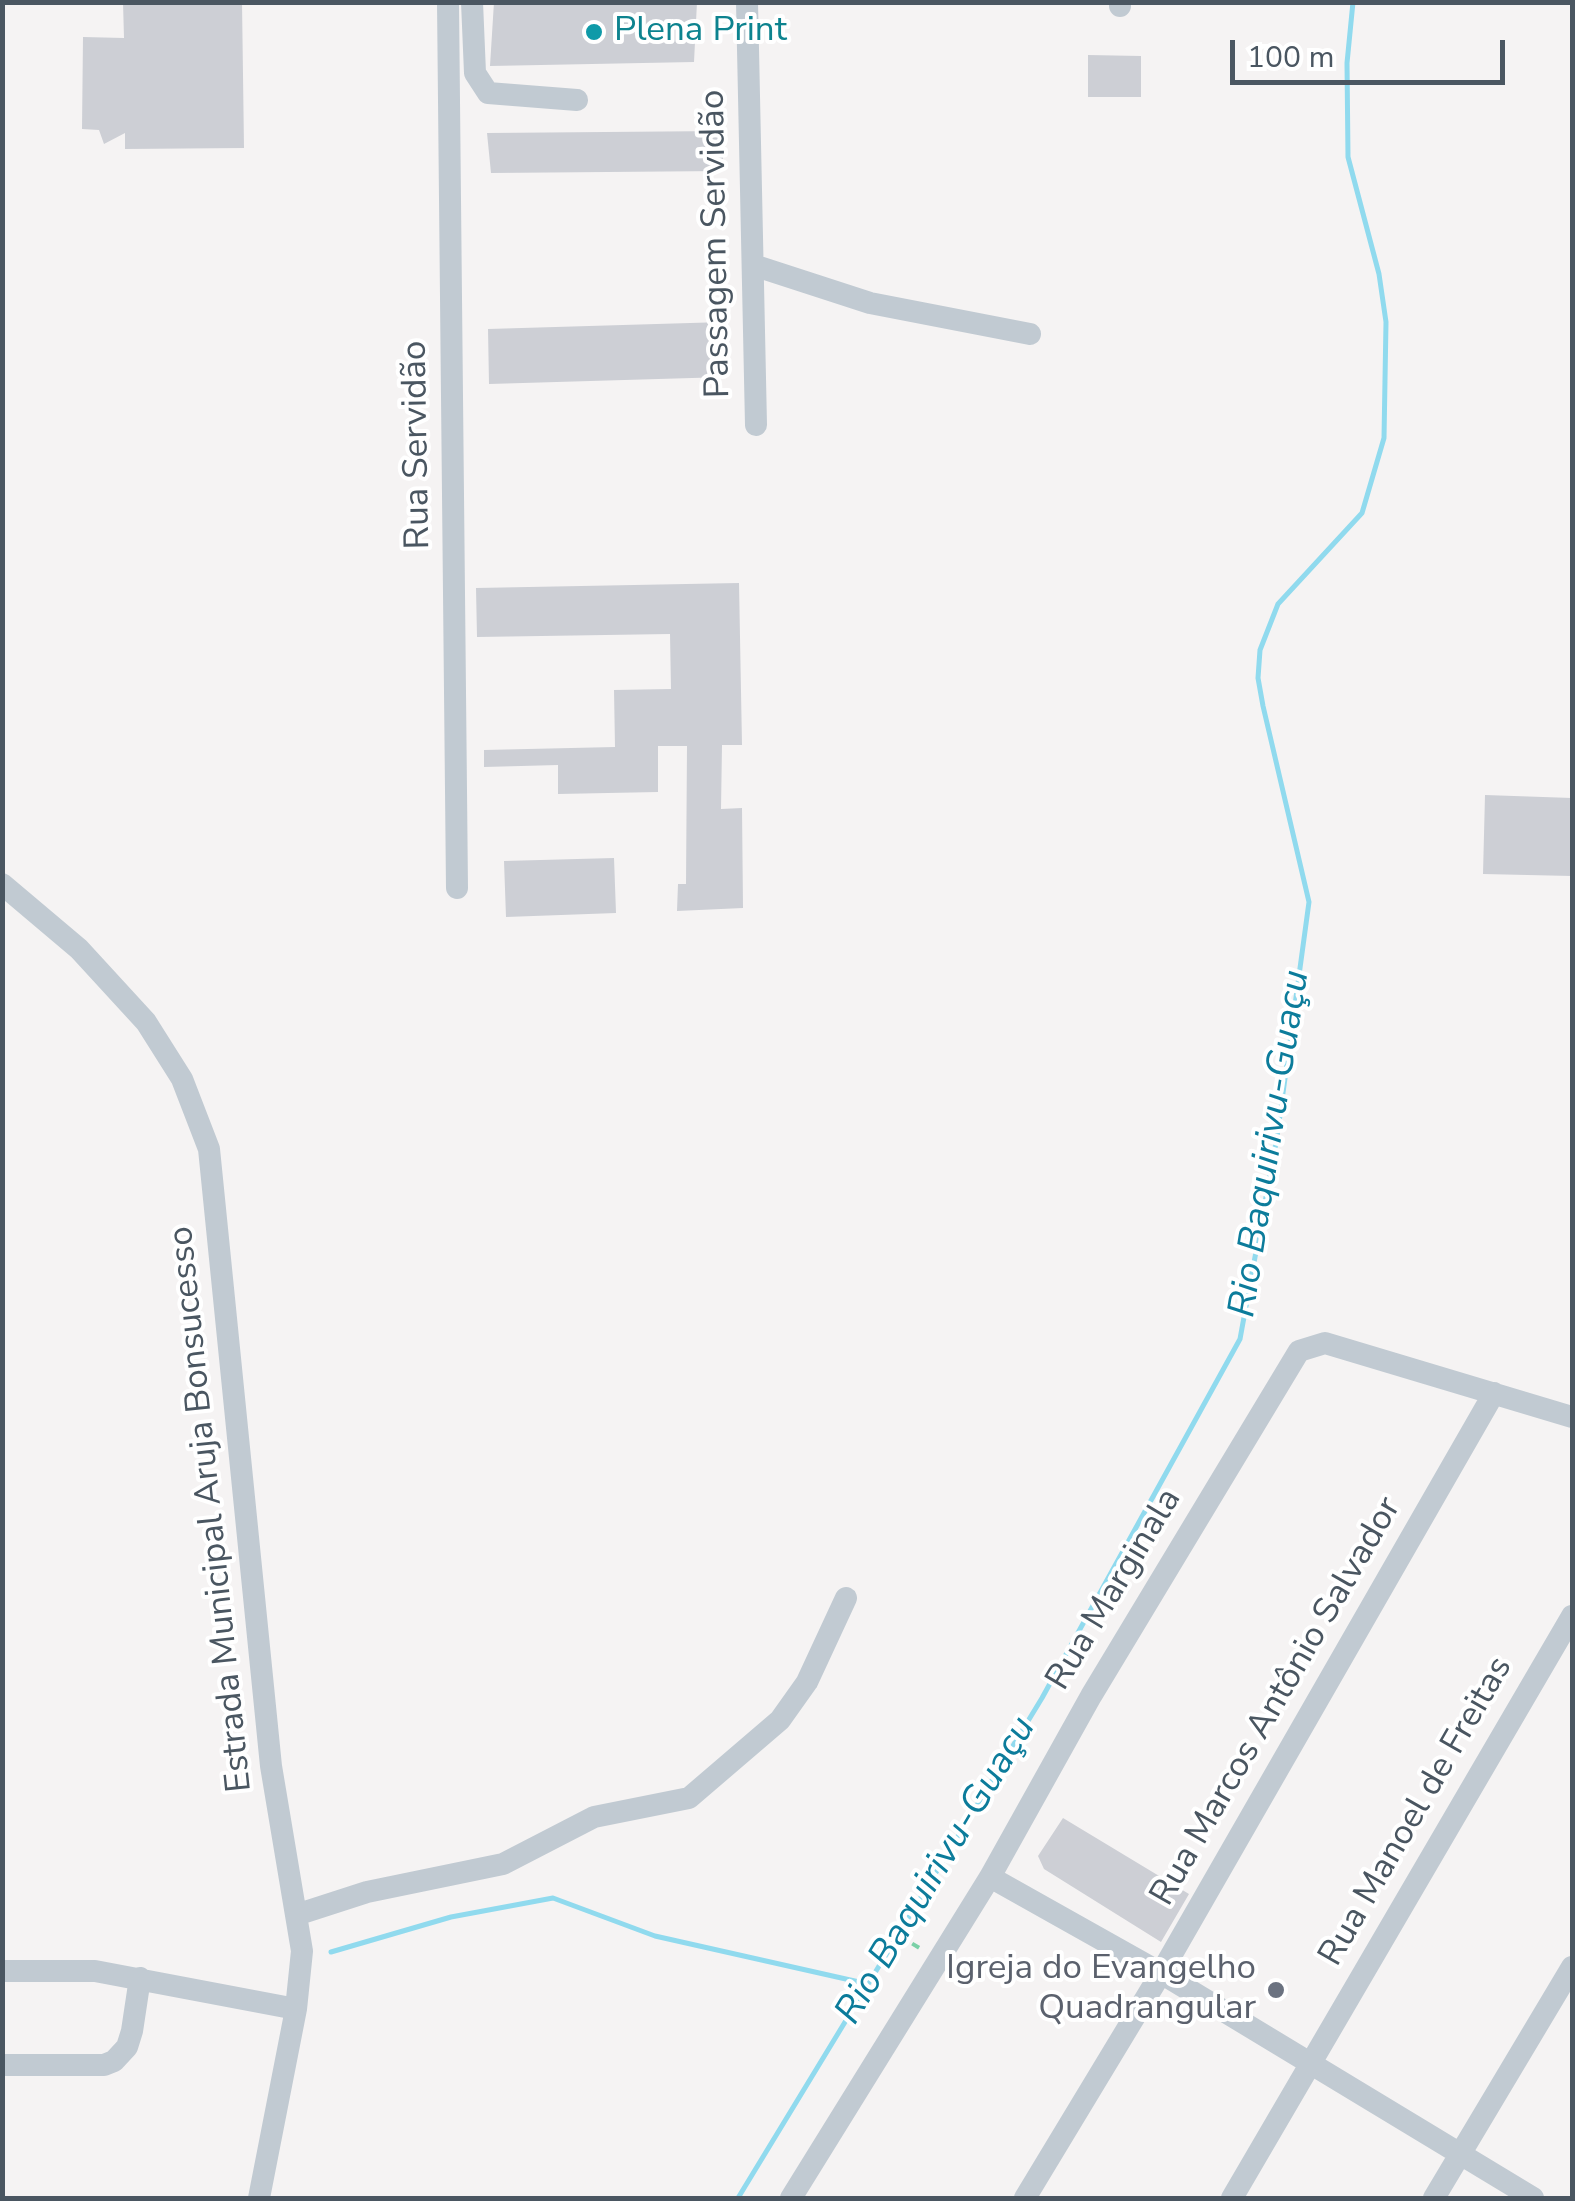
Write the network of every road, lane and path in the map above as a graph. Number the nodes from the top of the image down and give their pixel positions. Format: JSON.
{"nodes":[{"id":1,"x":448,"y":2,"type":"edge"},
{"id":2,"x":472,"y":2,"type":"edge"},
{"id":3,"x":748,"y":2,"type":"edge"},
{"id":4,"x":577,"y":100,"type":"dead end"},
{"id":5,"x":753,"y":265,"type":"junction"},
{"id":6,"x":1030,"y":334,"type":"dead end"},
{"id":7,"x":756,"y":424,"type":"dead end"},
{"id":8,"x":2,"y":884,"type":"edge"},
{"id":9,"x":457,"y":888,"type":"dead end"},
{"id":10,"x":1494,"y":1393,"type":"junction"},
{"id":11,"x":1572,"y":1417,"type":"edge"},
{"id":12,"x":846,"y":1598,"type":"dead end"},
{"id":13,"x":1572,"y":1616,"type":"edge"},
{"id":14,"x":990,"y":1877,"type":"junction"},
{"id":15,"x":299,"y":1914,"type":"junction"},
{"id":16,"x":901,"y":1937,"type":"dead end"},
{"id":17,"x":912,"y":1944,"type":"dead end"},
{"id":18,"x":1572,"y":1967,"type":"edge"},
{"id":19,"x":2,"y":1971,"type":"edge"},
{"id":20,"x":1161,"y":1973,"type":"junction"},
{"id":21,"x":140,"y":1978,"type":"junction"},
{"id":22,"x":296,"y":2009,"type":"junction"},
{"id":23,"x":1311,"y":2064,"type":"junction"},
{"id":24,"x":2,"y":2065,"type":"edge"},
{"id":25,"x":1460,"y":2154,"type":"junction"},
{"id":26,"x":260,"y":2198,"type":"edge"},
{"id":27,"x":791,"y":2198,"type":"edge"},
{"id":28,"x":1026,"y":2198,"type":"edge"},
{"id":29,"x":1232,"y":2198,"type":"edge"},
{"id":30,"x":1434,"y":2198,"type":"edge"},
{"id":31,"x":1533,"y":2198,"type":"edge"}],
"edges":[{"from":1,"to":9,"type":"street","name":"Rua Servidão"},
{"from":2,"to":4,"type":"street"},
{"from":3,"to":5,"type":"street","name":"Passagem Servidão"},
{"from":5,"to":6,"type":"street"},
{"from":5,"to":7,"type":"street","name":"Passagem Servidão"},
{"from":8,"to":15,"type":"street","name":"Estrada Municipal Aruja Bonsucesso"},
{"from":10,"to":11,"type":"street"},
{"from":10,"to":14,"type":"street","name":"Rua Marginala"},
{"from":10,"to":20,"type":"street","name":"Rua Marcos Antônio Salvador"},
{"from":12,"to":15,"type":"street"},
{"from":13,"to":23,"type":"street","name":"Rua Manoel de Freitas"},
{"from":14,"to":20,"type":"street"},
{"from":14,"to":27,"type":"street","name":"Rua Marginala"},
{"from":15,"to":22,"type":"street","name":"Estrada Municipal Aruja Bonsucesso"},
{"from":16,"to":17,"type":"path"},
{"from":18,"to":25,"type":"street"},
{"from":19,"to":21,"type":"street"},
{"from":20,"to":23,"type":"street"},
{"from":20,"to":28,"type":"street","name":"Rua Marcos Antônio Salvador"},
{"from":21,"to":22,"type":"street"},
{"from":21,"to":24,"type":"street"},
{"from":22,"to":26,"type":"street","name":"Estrada Municipal Aruja Bonsucesso"},
{"from":23,"to":25,"type":"street"},
{"from":23,"to":29,"type":"street","name":"Rua Manoel de Freitas"},
{"from":25,"to":30,"type":"street"},
{"from":25,"to":31,"type":"street"}]}
